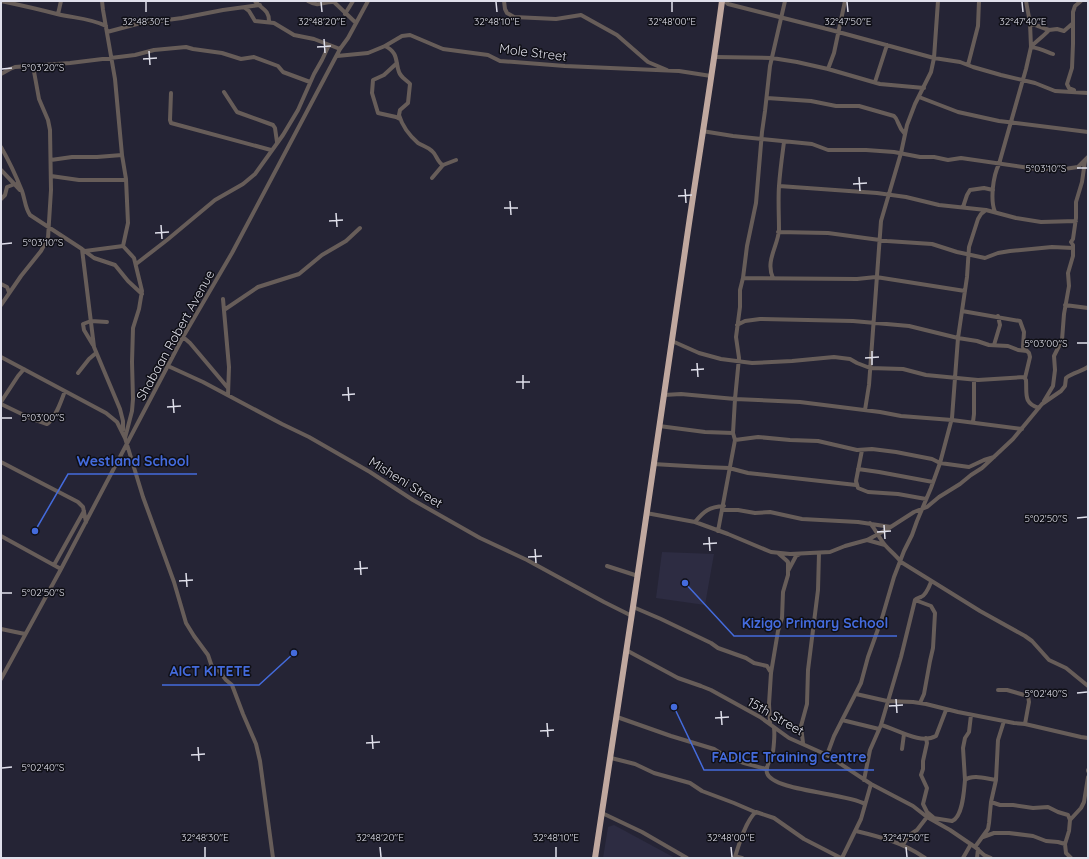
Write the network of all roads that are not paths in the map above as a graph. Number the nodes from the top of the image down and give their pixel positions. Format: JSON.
{"nodes":[{"id":1,"x":1,"y":1,"type":"edge"},
{"id":2,"x":61,"y":1,"type":"edge"},
{"id":3,"x":102,"y":1,"type":"edge"},
{"id":4,"x":255,"y":1,"type":"edge"},
{"id":5,"x":308,"y":1,"type":"edge"},
{"id":6,"x":353,"y":1,"type":"edge"},
{"id":7,"x":368,"y":1,"type":"edge"},
{"id":8,"x":504,"y":1,"type":"edge"},
{"id":9,"x":722,"y":1,"type":"edge"},
{"id":10,"x":725,"y":1,"type":"edge"},
{"id":11,"x":785,"y":1,"type":"edge"},
{"id":12,"x":845,"y":1,"type":"edge"},
{"id":13,"x":938,"y":1,"type":"edge"},
{"id":14,"x":979,"y":1,"type":"edge"},
{"id":15,"x":1026,"y":1,"type":"edge"},
{"id":16,"x":1075,"y":1,"type":"edge"},
{"id":17,"x":1081,"y":1,"type":"edge"},
{"id":18,"x":260,"y":5,"type":"junction"},
{"id":19,"x":245,"y":8,"type":"junction"},
{"id":20,"x":1074,"y":8,"type":"junction"},
{"id":21,"x":58,"y":14,"type":"junction"},
{"id":22,"x":345,"y":14,"type":"junction"},
{"id":23,"x":781,"y":18,"type":"junction"},
{"id":24,"x":270,"y":21,"type":"junction"},
{"id":25,"x":356,"y":23,"type":"junction"},
{"id":26,"x":1030,"y":23,"type":"junction"},
{"id":27,"x":1072,"y":24,"type":"junction"},
{"id":28,"x":106,"y":26,"type":"junction"},
{"id":29,"x":1049,"y":30,"type":"junction"},
{"id":30,"x":107,"y":32,"type":"junction"},
{"id":31,"x":839,"y":32,"type":"junction"},
{"id":32,"x":329,"y":45,"type":"junction"},
{"id":33,"x":887,"y":45,"type":"junction"},
{"id":34,"x":385,"y":46,"type":"junction"},
{"id":35,"x":1031,"y":47,"type":"junction"},
{"id":36,"x":340,"y":49,"type":"junction"},
{"id":37,"x":1053,"y":54,"type":"dead end"},
{"id":38,"x":337,"y":56,"type":"junction"},
{"id":39,"x":715,"y":57,"type":"junction"},
{"id":40,"x":111,"y":58,"type":"junction"},
{"id":41,"x":772,"y":58,"type":"junction"},
{"id":42,"x":934,"y":58,"type":"junction"},
{"id":43,"x":398,"y":63,"type":"junction"},
{"id":44,"x":968,"y":65,"type":"junction"},
{"id":45,"x":33,"y":66,"type":"junction"},
{"id":46,"x":828,"y":69,"type":"junction"},
{"id":47,"x":671,"y":72,"type":"junction"},
{"id":48,"x":1,"y":73,"type":"edge"},
{"id":49,"x":711,"y":76,"type":"junction"},
{"id":50,"x":1022,"y":80,"type":"junction"},
{"id":51,"x":310,"y":82,"type":"junction"},
{"id":52,"x":875,"y":82,"type":"junction"},
{"id":53,"x":924,"y":88,"type":"junction"},
{"id":54,"x":224,"y":92,"type":"dead end"},
{"id":55,"x":1086,"y":92,"type":"edge"},
{"id":56,"x":171,"y":93,"type":"dead end"},
{"id":57,"x":767,"y":98,"type":"junction"},
{"id":58,"x":919,"y":98,"type":"junction"},
{"id":59,"x":400,"y":120,"type":"junction"},
{"id":60,"x":1011,"y":122,"type":"junction"},
{"id":61,"x":702,"y":131,"type":"junction"},
{"id":62,"x":1088,"y":132,"type":"edge"},
{"id":63,"x":905,"y":134,"type":"junction"},
{"id":64,"x":761,"y":139,"type":"junction"},
{"id":65,"x":784,"y":142,"type":"junction"},
{"id":66,"x":277,"y":143,"type":"junction"},
{"id":67,"x":1,"y":147,"type":"edge"},
{"id":68,"x":271,"y":150,"type":"junction"},
{"id":69,"x":901,"y":153,"type":"junction"},
{"id":70,"x":122,"y":155,"type":"junction"},
{"id":71,"x":1088,"y":157,"type":"edge"},
{"id":72,"x":51,"y":160,"type":"junction"},
{"id":73,"x":456,"y":160,"type":"dead end"},
{"id":74,"x":1085,"y":161,"type":"junction"},
{"id":75,"x":999,"y":164,"type":"junction"},
{"id":76,"x":443,"y":165,"type":"junction"},
{"id":77,"x":1,"y":170,"type":"edge"},
{"id":78,"x":51,"y":176,"type":"junction"},
{"id":79,"x":432,"y":178,"type":"dead end"},
{"id":80,"x":126,"y":180,"type":"junction"},
{"id":81,"x":15,"y":184,"type":"junction"},
{"id":82,"x":779,"y":186,"type":"junction"},
{"id":83,"x":993,"y":190,"type":"junction"},
{"id":84,"x":23,"y":192,"type":"junction"},
{"id":85,"x":888,"y":195,"type":"junction"},
{"id":86,"x":1,"y":199,"type":"edge"},
{"id":87,"x":963,"y":207,"type":"junction"},
{"id":88,"x":986,"y":210,"type":"junction"},
{"id":89,"x":995,"y":212,"type":"junction"},
{"id":90,"x":1076,"y":221,"type":"junction"},
{"id":91,"x":49,"y":228,"type":"junction"},
{"id":92,"x":360,"y":228,"type":"dead end"},
{"id":93,"x":778,"y":232,"type":"junction"},
{"id":94,"x":880,"y":240,"type":"junction"},
{"id":95,"x":123,"y":246,"type":"junction"},
{"id":96,"x":1073,"y":248,"type":"junction"},
{"id":97,"x":83,"y":250,"type":"junction"},
{"id":98,"x":969,"y":254,"type":"junction"},
{"id":99,"x":136,"y":264,"type":"junction"},
{"id":100,"x":876,"y":277,"type":"junction"},
{"id":101,"x":743,"y":278,"type":"junction"},
{"id":102,"x":773,"y":278,"type":"junction"},
{"id":103,"x":1,"y":284,"type":"edge"},
{"id":104,"x":965,"y":291,"type":"junction"},
{"id":105,"x":10,"y":292,"type":"junction"},
{"id":106,"x":142,"y":294,"type":"junction"},
{"id":107,"x":223,"y":299,"type":"dead end"},
{"id":108,"x":1,"y":305,"type":"edge"},
{"id":109,"x":1065,"y":305,"type":"junction"},
{"id":110,"x":1088,"y":308,"type":"edge"},
{"id":111,"x":224,"y":310,"type":"junction"},
{"id":112,"x":962,"y":310,"type":"junction"},
{"id":113,"x":998,"y":316,"type":"junction"},
{"id":114,"x":91,"y":320,"type":"junction"},
{"id":115,"x":107,"y":322,"type":"dead end"},
{"id":116,"x":873,"y":323,"type":"junction"},
{"id":117,"x":737,"y":325,"type":"junction"},
{"id":118,"x":183,"y":337,"type":"junction"},
{"id":119,"x":958,"y":338,"type":"junction"},
{"id":120,"x":672,"y":341,"type":"junction"},
{"id":121,"x":994,"y":345,"type":"junction"},
{"id":122,"x":94,"y":347,"type":"junction"},
{"id":123,"x":1028,"y":351,"type":"junction"},
{"id":124,"x":96,"y":353,"type":"junction"},
{"id":125,"x":1,"y":357,"type":"edge"},
{"id":126,"x":739,"y":361,"type":"junction"},
{"id":127,"x":168,"y":366,"type":"junction"},
{"id":128,"x":1088,"y":367,"type":"edge"},
{"id":129,"x":870,"y":368,"type":"junction"},
{"id":130,"x":24,"y":369,"type":"junction"},
{"id":131,"x":78,"y":373,"type":"dead end"},
{"id":132,"x":954,"y":378,"type":"junction"},
{"id":133,"x":1025,"y":378,"type":"junction"},
{"id":134,"x":974,"y":380,"type":"junction"},
{"id":135,"x":228,"y":388,"type":"junction"},
{"id":136,"x":65,"y":391,"type":"junction"},
{"id":137,"x":228,"y":395,"type":"junction"},
{"id":138,"x":664,"y":395,"type":"junction"},
{"id":139,"x":735,"y":399,"type":"junction"},
{"id":140,"x":1,"y":403,"type":"edge"},
{"id":141,"x":1042,"y":404,"type":"junction"},
{"id":142,"x":1039,"y":408,"type":"junction"},
{"id":143,"x":866,"y":410,"type":"junction"},
{"id":144,"x":952,"y":420,"type":"junction"},
{"id":145,"x":973,"y":422,"type":"junction"},
{"id":146,"x":659,"y":426,"type":"junction"},
{"id":147,"x":1022,"y":428,"type":"junction"},
{"id":148,"x":733,"y":433,"type":"junction"},
{"id":149,"x":124,"y":436,"type":"junction"},
{"id":150,"x":735,"y":440,"type":"junction"},
{"id":151,"x":127,"y":444,"type":"junction"},
{"id":152,"x":862,"y":450,"type":"junction"},
{"id":153,"x":995,"y":456,"type":"junction"},
{"id":154,"x":1,"y":462,"type":"edge"},
{"id":155,"x":940,"y":463,"type":"junction"},
{"id":156,"x":653,"y":464,"type":"junction"},
{"id":157,"x":729,"y":468,"type":"junction"},
{"id":158,"x":858,"y":469,"type":"junction"},
{"id":159,"x":933,"y":482,"type":"junction"},
{"id":160,"x":856,"y":485,"type":"junction"},
{"id":161,"x":926,"y":499,"type":"junction"},
{"id":162,"x":723,"y":508,"type":"junction"},
{"id":163,"x":921,"y":510,"type":"junction"},
{"id":164,"x":84,"y":511,"type":"junction"},
{"id":165,"x":646,"y":513,"type":"junction"},
{"id":166,"x":86,"y":522,"type":"junction"},
{"id":167,"x":695,"y":522,"type":"junction"},
{"id":168,"x":870,"y":523,"type":"junction"},
{"id":169,"x":891,"y":527,"type":"junction"},
{"id":170,"x":718,"y":531,"type":"junction"},
{"id":171,"x":878,"y":534,"type":"junction"},
{"id":172,"x":1,"y":536,"type":"edge"},
{"id":173,"x":867,"y":540,"type":"junction"},
{"id":174,"x":885,"y":546,"type":"junction"},
{"id":175,"x":777,"y":553,"type":"junction"},
{"id":176,"x":800,"y":553,"type":"junction"},
{"id":177,"x":819,"y":553,"type":"junction"},
{"id":178,"x":900,"y":562,"type":"junction"},
{"id":179,"x":54,"y":565,"type":"junction"},
{"id":180,"x":607,"y":566,"type":"dead end"},
{"id":181,"x":61,"y":569,"type":"junction"},
{"id":182,"x":788,"y":571,"type":"junction"},
{"id":183,"x":638,"y":576,"type":"junction"},
{"id":184,"x":931,"y":582,"type":"junction"},
{"id":185,"x":915,"y":600,"type":"junction"},
{"id":186,"x":633,"y":607,"type":"junction"},
{"id":187,"x":632,"y":616,"type":"junction"},
{"id":188,"x":1,"y":630,"type":"edge"},
{"id":189,"x":25,"y":634,"type":"junction"},
{"id":190,"x":626,"y":650,"type":"junction"},
{"id":191,"x":771,"y":673,"type":"junction"},
{"id":192,"x":1,"y":679,"type":"edge"},
{"id":193,"x":1088,"y":686,"type":"edge"},
{"id":194,"x":998,"y":690,"type":"dead end"},
{"id":195,"x":856,"y":694,"type":"junction"},
{"id":196,"x":887,"y":701,"type":"junction"},
{"id":197,"x":920,"y":703,"type":"junction"},
{"id":198,"x":946,"y":710,"type":"junction"},
{"id":199,"x":971,"y":714,"type":"junction"},
{"id":200,"x":617,"y":716,"type":"junction"},
{"id":201,"x":842,"y":720,"type":"junction"},
{"id":202,"x":1004,"y":721,"type":"junction"},
{"id":203,"x":770,"y":723,"type":"junction"},
{"id":204,"x":1025,"y":724,"type":"junction"},
{"id":205,"x":880,"y":727,"type":"junction"},
{"id":206,"x":774,"y":728,"type":"junction"},
{"id":207,"x":904,"y":734,"type":"junction"},
{"id":208,"x":926,"y":738,"type":"junction"},
{"id":209,"x":1088,"y":738,"type":"edge"},
{"id":210,"x":803,"y":743,"type":"junction"},
{"id":211,"x":902,"y":749,"type":"dead end"},
{"id":212,"x":827,"y":755,"type":"junction"},
{"id":213,"x":611,"y":758,"type":"junction"},
{"id":214,"x":766,"y":769,"type":"junction"},
{"id":215,"x":1088,"y":777,"type":"edge"},
{"id":216,"x":864,"y":780,"type":"junction"},
{"id":217,"x":965,"y":780,"type":"junction"},
{"id":218,"x":996,"y":780,"type":"junction"},
{"id":219,"x":871,"y":784,"type":"junction"},
{"id":220,"x":991,"y":802,"type":"junction"},
{"id":221,"x":865,"y":804,"type":"junction"},
{"id":222,"x":755,"y":812,"type":"junction"},
{"id":223,"x":602,"y":813,"type":"junction"},
{"id":224,"x":927,"y":817,"type":"junction"},
{"id":225,"x":933,"y":817,"type":"junction"},
{"id":226,"x":1070,"y":820,"type":"junction"},
{"id":227,"x":856,"y":831,"type":"junction"},
{"id":228,"x":983,"y":837,"type":"junction"},
{"id":229,"x":1065,"y":844,"type":"junction"},
{"id":230,"x":903,"y":845,"type":"junction"},
{"id":231,"x":975,"y":847,"type":"junction"},
{"id":232,"x":734,"y":857,"type":"edge"},
{"id":233,"x":273,"y":858,"type":"edge"},
{"id":234,"x":595,"y":858,"type":"edge"},
{"id":235,"x":688,"y":858,"type":"edge"},
{"id":236,"x":742,"y":858,"type":"edge"},
{"id":237,"x":842,"y":858,"type":"edge"},
{"id":238,"x":925,"y":858,"type":"edge"},
{"id":239,"x":965,"y":858,"type":"edge"},
{"id":240,"x":977,"y":858,"type":"edge"},
{"id":241,"x":991,"y":858,"type":"edge"},
{"id":242,"x":1071,"y":858,"type":"edge"}],
"edges":[{"from":1,"to":21,"type":"street"},
{"from":2,"to":21,"type":"street"},
{"from":3,"to":28,"type":"street"},
{"from":4,"to":18,"type":"street"},
{"from":5,"to":22,"type":"street"},
{"from":6,"to":22,"type":"street"},
{"from":7,"to":25,"type":"street","name":"Shabaan Robert Avenue"},
{"from":8,"to":47,"type":"street"},
{"from":9,"to":39,"type":"highway"},
{"from":10,"to":23,"type":"street"},
{"from":11,"to":23,"type":"street"},
{"from":12,"to":31,"type":"street"},
{"from":13,"to":42,"type":"street"},
{"from":14,"to":44,"type":"street"},
{"from":15,"to":26,"type":"street"},
{"from":16,"to":20,"type":"street"},
{"from":17,"to":20,"type":"street"},
{"from":18,"to":19,"type":"street"},
{"from":18,"to":24,"type":"street"},
{"from":19,"to":24,"type":"street"},
{"from":19,"to":30,"type":"street"},
{"from":20,"to":27,"type":"street"},
{"from":21,"to":28,"type":"street"},
{"from":22,"to":25,"type":"street"},
{"from":23,"to":31,"type":"street"},
{"from":23,"to":41,"type":"street"},
{"from":24,"to":32,"type":"street"},
{"from":25,"to":36,"type":"street","name":"Shabaan Robert Avenue"},
{"from":26,"to":29,"type":"street"},
{"from":26,"to":35,"type":"street"},
{"from":27,"to":29,"type":"street"},
{"from":27,"to":55,"type":"street"},
{"from":28,"to":30,"type":"street"},
{"from":29,"to":35,"type":"street"},
{"from":30,"to":40,"type":"street"},
{"from":31,"to":33,"type":"street"},
{"from":31,"to":46,"type":"street"},
{"from":32,"to":36,"type":"street"},
{"from":32,"to":51,"type":"street"},
{"from":33,"to":42,"type":"street"},
{"from":33,"to":52,"type":"street"},
{"from":34,"to":38,"type":"street","name":"Mole Street"},
{"from":34,"to":43,"type":"street"},
{"from":34,"to":47,"type":"street","name":"Mole Street"},
{"from":35,"to":37,"type":"street"},
{"from":35,"to":50,"type":"street"},
{"from":36,"to":38,"type":"street","name":"Shabaan Robert Avenue"},
{"from":38,"to":118,"type":"street","name":"Shabaan Robert Avenue"},
{"from":39,"to":41,"type":"street"},
{"from":39,"to":49,"type":"highway"},
{"from":40,"to":45,"type":"street"},
{"from":40,"to":51,"type":"street"},
{"from":40,"to":70,"type":"street"},
{"from":41,"to":46,"type":"street"},
{"from":41,"to":57,"type":"street"},
{"from":42,"to":44,"type":"street"},
{"from":42,"to":53,"type":"street"},
{"from":43,"to":59,"type":"street"},
{"from":43,"to":59,"type":"street"},
{"from":44,"to":50,"type":"street"},
{"from":45,"to":48,"type":"street"},
{"from":45,"to":72,"type":"street"},
{"from":46,"to":52,"type":"street"},
{"from":47,"to":49,"type":"street","name":"Mole Street"},
{"from":49,"to":61,"type":"highway"},
{"from":50,"to":55,"type":"street"},
{"from":50,"to":60,"type":"street"},
{"from":51,"to":66,"type":"street"},
{"from":52,"to":53,"type":"street"},
{"from":53,"to":58,"type":"street"},
{"from":54,"to":66,"type":"street"},
{"from":56,"to":68,"type":"street"},
{"from":57,"to":63,"type":"street"},
{"from":57,"to":64,"type":"street"},
{"from":58,"to":60,"type":"street"},
{"from":58,"to":63,"type":"street"},
{"from":59,"to":76,"type":"street"},
{"from":60,"to":62,"type":"street"},
{"from":60,"to":75,"type":"street"},
{"from":61,"to":64,"type":"street"},
{"from":61,"to":120,"type":"highway"},
{"from":63,"to":69,"type":"street"},
{"from":64,"to":65,"type":"street"},
{"from":64,"to":101,"type":"street"},
{"from":65,"to":69,"type":"street"},
{"from":65,"to":82,"type":"street"},
{"from":66,"to":68,"type":"street"},
{"from":67,"to":84,"type":"street"},
{"from":68,"to":99,"type":"street"},
{"from":69,"to":75,"type":"street"},
{"from":69,"to":85,"type":"street"},
{"from":70,"to":72,"type":"street"},
{"from":70,"to":80,"type":"street"},
{"from":71,"to":74,"type":"street"},
{"from":72,"to":78,"type":"street"},
{"from":73,"to":76,"type":"street"},
{"from":74,"to":75,"type":"street"},
{"from":74,"to":90,"type":"street"},
{"from":75,"to":83,"type":"street"},
{"from":76,"to":79,"type":"street"},
{"from":77,"to":81,"type":"street"},
{"from":78,"to":80,"type":"street"},
{"from":78,"to":91,"type":"street"},
{"from":80,"to":95,"type":"street"},
{"from":81,"to":84,"type":"street"},
{"from":81,"to":86,"type":"street"},
{"from":82,"to":85,"type":"street"},
{"from":82,"to":93,"type":"street"},
{"from":83,"to":87,"type":"street"},
{"from":83,"to":89,"type":"street"},
{"from":84,"to":91,"type":"street"},
{"from":85,"to":87,"type":"street"},
{"from":85,"to":94,"type":"street"},
{"from":87,"to":88,"type":"street"},
{"from":88,"to":89,"type":"street"},
{"from":88,"to":98,"type":"street"},
{"from":89,"to":90,"type":"street"},
{"from":90,"to":96,"type":"street"},
{"from":91,"to":97,"type":"street"},
{"from":91,"to":105,"type":"street"},
{"from":92,"to":111,"type":"street"},
{"from":93,"to":94,"type":"street"},
{"from":93,"to":102,"type":"street"},
{"from":94,"to":98,"type":"street"},
{"from":94,"to":100,"type":"street"},
{"from":95,"to":97,"type":"street"},
{"from":95,"to":99,"type":"street"},
{"from":96,"to":98,"type":"street"},
{"from":96,"to":109,"type":"street"},
{"from":97,"to":106,"type":"street"},
{"from":97,"to":114,"type":"street"},
{"from":98,"to":104,"type":"street"},
{"from":99,"to":106,"type":"street"},
{"from":100,"to":102,"type":"street"},
{"from":100,"to":104,"type":"street"},
{"from":100,"to":116,"type":"street"},
{"from":101,"to":102,"type":"street"},
{"from":101,"to":117,"type":"street"},
{"from":103,"to":105,"type":"street"},
{"from":104,"to":112,"type":"street"},
{"from":105,"to":108,"type":"street"},
{"from":106,"to":149,"type":"street"},
{"from":107,"to":111,"type":"street"},
{"from":109,"to":110,"type":"street"},
{"from":109,"to":141,"type":"street"},
{"from":111,"to":135,"type":"street"},
{"from":112,"to":113,"type":"street"},
{"from":112,"to":119,"type":"street"},
{"from":113,"to":121,"type":"street"},
{"from":113,"to":123,"type":"street"},
{"from":114,"to":115,"type":"street"},
{"from":114,"to":122,"type":"street"},
{"from":114,"to":122,"type":"street"},
{"from":116,"to":117,"type":"street"},
{"from":116,"to":119,"type":"street"},
{"from":116,"to":129,"type":"street"},
{"from":117,"to":126,"type":"street"},
{"from":118,"to":127,"type":"street","name":"Shabaan Robert Avenue"},
{"from":118,"to":135,"type":"street"},
{"from":119,"to":121,"type":"street"},
{"from":119,"to":132,"type":"street"},
{"from":120,"to":126,"type":"street"},
{"from":120,"to":138,"type":"highway"},
{"from":121,"to":123,"type":"street"},
{"from":122,"to":124,"type":"street"},
{"from":123,"to":133,"type":"street"},
{"from":124,"to":131,"type":"street"},
{"from":124,"to":149,"type":"street"},
{"from":125,"to":130,"type":"street"},
{"from":126,"to":129,"type":"street"},
{"from":126,"to":139,"type":"street"},
{"from":127,"to":137,"type":"street","name":"Misheni Street"},
{"from":127,"to":151,"type":"street","name":"Shabaan Robert Avenue"},
{"from":128,"to":141,"type":"street"},
{"from":129,"to":132,"type":"street"},
{"from":129,"to":143,"type":"street"},
{"from":130,"to":136,"type":"street"},
{"from":130,"to":140,"type":"street"},
{"from":132,"to":134,"type":"street"},
{"from":132,"to":144,"type":"street"},
{"from":133,"to":134,"type":"street"},
{"from":133,"to":142,"type":"street"},
{"from":134,"to":145,"type":"street"},
{"from":135,"to":137,"type":"street"},
{"from":136,"to":140,"type":"street"},
{"from":136,"to":149,"type":"street"},
{"from":137,"to":187,"type":"street","name":"Misheni Street"},
{"from":138,"to":139,"type":"street"},
{"from":138,"to":146,"type":"highway"},
{"from":139,"to":143,"type":"street"},
{"from":139,"to":148,"type":"street"},
{"from":141,"to":142,"type":"street"},
{"from":142,"to":147,"type":"street"},
{"from":143,"to":144,"type":"street"},
{"from":144,"to":145,"type":"street"},
{"from":144,"to":155,"type":"street"},
{"from":145,"to":147,"type":"street"},
{"from":146,"to":148,"type":"street"},
{"from":146,"to":156,"type":"highway"},
{"from":147,"to":153,"type":"street"},
{"from":148,"to":150,"type":"street"},
{"from":149,"to":151,"type":"street"},
{"from":150,"to":152,"type":"street"},
{"from":150,"to":157,"type":"street"},
{"from":151,"to":166,"type":"street","name":"Shabaan Robert Avenue"},
{"from":151,"to":233,"type":"street"},
{"from":152,"to":155,"type":"street"},
{"from":152,"to":158,"type":"street"},
{"from":153,"to":155,"type":"street"},
{"from":153,"to":163,"type":"street"},
{"from":154,"to":164,"type":"street"},
{"from":155,"to":159,"type":"street"},
{"from":156,"to":157,"type":"street"},
{"from":156,"to":165,"type":"highway"},
{"from":157,"to":160,"type":"street"},
{"from":157,"to":162,"type":"street"},
{"from":158,"to":159,"type":"street"},
{"from":158,"to":160,"type":"street"},
{"from":159,"to":161,"type":"street"},
{"from":160,"to":161,"type":"street"},
{"from":161,"to":163,"type":"street"},
{"from":162,"to":167,"type":"street"},
{"from":162,"to":168,"type":"street"},
{"from":162,"to":170,"type":"street"},
{"from":163,"to":169,"type":"street"},
{"from":163,"to":178,"type":"street"},
{"from":164,"to":166,"type":"street"},
{"from":164,"to":179,"type":"street"},
{"from":165,"to":167,"type":"street"},
{"from":165,"to":183,"type":"highway"},
{"from":166,"to":181,"type":"street","name":"Shabaan Robert Avenue"},
{"from":167,"to":170,"type":"street"},
{"from":168,"to":169,"type":"street"},
{"from":168,"to":171,"type":"street"},
{"from":169,"to":171,"type":"street"},
{"from":170,"to":175,"type":"street"},
{"from":171,"to":173,"type":"street"},
{"from":171,"to":174,"type":"street"},
{"from":172,"to":179,"type":"street"},
{"from":173,"to":174,"type":"street"},
{"from":173,"to":177,"type":"street"},
{"from":174,"to":178,"type":"street"},
{"from":175,"to":176,"type":"street"},
{"from":175,"to":182,"type":"street"},
{"from":176,"to":177,"type":"street"},
{"from":176,"to":182,"type":"street"},
{"from":177,"to":210,"type":"street"},
{"from":178,"to":184,"type":"street"},
{"from":178,"to":195,"type":"street"},
{"from":179,"to":181,"type":"street"},
{"from":180,"to":183,"type":"street"},
{"from":181,"to":189,"type":"street","name":"Shabaan Robert Avenue"},
{"from":182,"to":191,"type":"street"},
{"from":183,"to":186,"type":"highway"},
{"from":184,"to":185,"type":"street"},
{"from":184,"to":193,"type":"street"},
{"from":185,"to":196,"type":"street"},
{"from":185,"to":197,"type":"street"},
{"from":186,"to":187,"type":"highway"},
{"from":186,"to":191,"type":"street"},
{"from":187,"to":190,"type":"highway"},
{"from":188,"to":189,"type":"street"},
{"from":189,"to":192,"type":"street","name":"Shabaan Robert Avenue"},
{"from":190,"to":200,"type":"highway"},
{"from":190,"to":203,"type":"street","name":"15th Street"},
{"from":191,"to":203,"type":"street"},
{"from":194,"to":204,"type":"street"},
{"from":195,"to":196,"type":"street"},
{"from":195,"to":201,"type":"street"},
{"from":196,"to":197,"type":"street"},
{"from":196,"to":205,"type":"street"},
{"from":197,"to":198,"type":"street"},
{"from":198,"to":199,"type":"street"},
{"from":198,"to":208,"type":"street"},
{"from":199,"to":202,"type":"street"},
{"from":199,"to":217,"type":"street"},
{"from":200,"to":213,"type":"highway"},
{"from":200,"to":214,"type":"street"},
{"from":201,"to":205,"type":"street"},
{"from":201,"to":212,"type":"street"},
{"from":202,"to":204,"type":"street"},
{"from":202,"to":218,"type":"street"},
{"from":203,"to":206,"type":"street","name":"15th Street"},
{"from":204,"to":209,"type":"street"},
{"from":205,"to":207,"type":"street"},
{"from":205,"to":216,"type":"street"},
{"from":206,"to":210,"type":"street","name":"15th Street"},
{"from":206,"to":214,"type":"street"},
{"from":207,"to":208,"type":"street"},
{"from":207,"to":211,"type":"street"},
{"from":208,"to":225,"type":"street"},
{"from":210,"to":212,"type":"street","name":"15th Street"},
{"from":212,"to":216,"type":"street","name":"15th Street"},
{"from":213,"to":222,"type":"street"},
{"from":213,"to":223,"type":"highway"},
{"from":214,"to":221,"type":"street"},
{"from":215,"to":226,"type":"street"},
{"from":216,"to":219,"type":"street","name":"15th Street"},
{"from":217,"to":218,"type":"street"},
{"from":217,"to":225,"type":"street"},
{"from":218,"to":220,"type":"street"},
{"from":219,"to":221,"type":"street"},
{"from":219,"to":224,"type":"street","name":"15th Street"},
{"from":220,"to":226,"type":"street"},
{"from":220,"to":228,"type":"street"},
{"from":221,"to":227,"type":"street"},
{"from":222,"to":232,"type":"street"},
{"from":222,"to":237,"type":"street"},
{"from":223,"to":234,"type":"highway"},
{"from":223,"to":235,"type":"street"},
{"from":224,"to":225,"type":"street"},
{"from":224,"to":230,"type":"street"},
{"from":224,"to":231,"type":"street","name":"15th Street"},
{"from":226,"to":229,"type":"street"},
{"from":227,"to":230,"type":"street"},
{"from":227,"to":237,"type":"street"},
{"from":228,"to":229,"type":"street"},
{"from":228,"to":231,"type":"street"},
{"from":229,"to":242,"type":"street"},
{"from":230,"to":238,"type":"street"},
{"from":231,"to":239,"type":"street"},
{"from":231,"to":240,"type":"street"},
{"from":231,"to":241,"type":"street","name":"15th Street"},
{"from":232,"to":236,"type":"street"}]}
